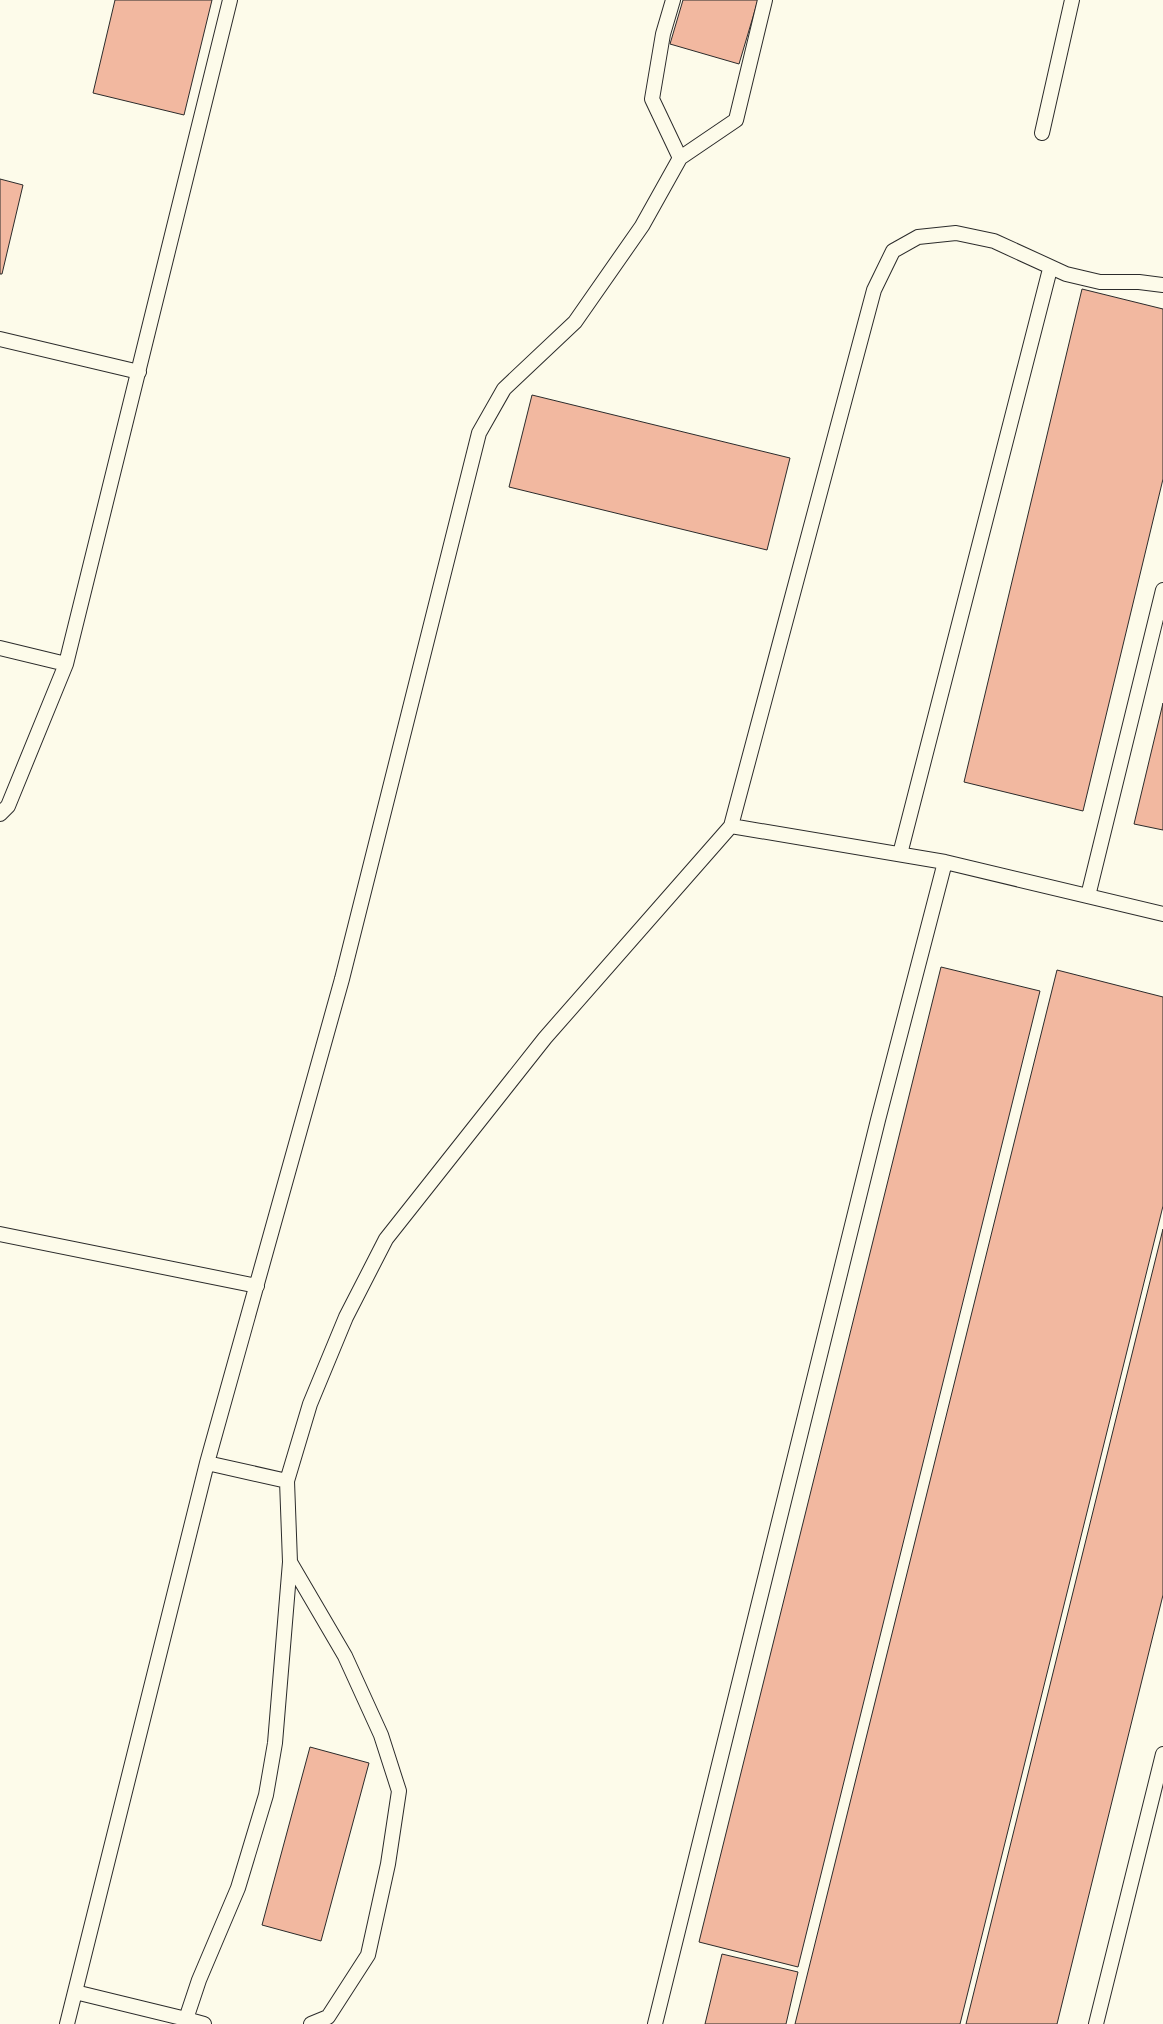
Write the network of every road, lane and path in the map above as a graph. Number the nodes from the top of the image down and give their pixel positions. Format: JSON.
{"nodes":[{"id":1,"x":230,"y":0,"type":"edge"},
{"id":2,"x":673,"y":0,"type":"edge"},
{"id":3,"x":765,"y":0,"type":"edge"},
{"id":4,"x":1072,"y":0,"type":"edge"},
{"id":5,"x":1042,"y":133,"type":"dead end"},
{"id":6,"x":680,"y":158,"type":"junction"},
{"id":7,"x":1050,"y":269,"type":"junction"},
{"id":8,"x":1163,"y":285,"type":"edge"},
{"id":9,"x":0,"y":340,"type":"edge"},
{"id":10,"x":139,"y":372,"type":"junction"},
{"id":11,"x":1163,"y":590,"type":"edge"},
{"id":12,"x":0,"y":648,"type":"edge"},
{"id":13,"x":66,"y":664,"type":"junction"},
{"id":14,"x":0,"y":814,"type":"edge"},
{"id":15,"x":731,"y":826,"type":"junction"},
{"id":16,"x":900,"y":854,"type":"junction"},
{"id":17,"x":945,"y":862,"type":"junction"},
{"id":18,"x":1088,"y":896,"type":"junction"},
{"id":19,"x":1163,"y":914,"type":"edge"},
{"id":20,"x":0,"y":1234,"type":"edge"},
{"id":21,"x":257,"y":1286,"type":"junction"},
{"id":22,"x":207,"y":1463,"type":"junction"},
{"id":23,"x":287,"y":1480,"type":"junction"},
{"id":24,"x":290,"y":1562,"type":"junction"},
{"id":25,"x":1163,"y":1754,"type":"edge"},
{"id":26,"x":75,"y":1992,"type":"junction"},
{"id":27,"x":186,"y":2019,"type":"junction"},
{"id":28,"x":67,"y":2024,"type":"edge"},
{"id":29,"x":204,"y":2024,"type":"edge"},
{"id":30,"x":311,"y":2024,"type":"edge"},
{"id":31,"x":655,"y":2024,"type":"edge"},
{"id":32,"x":1096,"y":2024,"type":"edge"}],
"edges":[{"from":1,"to":10,"type":"lane"},
{"from":2,"to":6,"type":"lane"},
{"from":3,"to":6,"type":"lane"},
{"from":4,"to":5,"type":"lane"},
{"from":6,"to":21,"type":"lane"},
{"from":7,"to":8,"type":"lane"},
{"from":7,"to":15,"type":"lane"},
{"from":7,"to":16,"type":"lane"},
{"from":9,"to":10,"type":"lane"},
{"from":10,"to":13,"type":"lane"},
{"from":11,"to":18,"type":"lane"},
{"from":12,"to":13,"type":"lane"},
{"from":13,"to":14,"type":"lane"},
{"from":15,"to":16,"type":"lane"},
{"from":15,"to":23,"type":"lane"},
{"from":16,"to":17,"type":"lane"},
{"from":17,"to":18,"type":"lane"},
{"from":17,"to":31,"type":"lane"},
{"from":18,"to":19,"type":"lane"},
{"from":20,"to":21,"type":"lane"},
{"from":21,"to":22,"type":"lane"},
{"from":22,"to":23,"type":"lane"},
{"from":22,"to":26,"type":"lane"},
{"from":23,"to":24,"type":"lane"},
{"from":24,"to":27,"type":"lane"},
{"from":24,"to":30,"type":"lane"},
{"from":25,"to":32,"type":"lane"},
{"from":26,"to":27,"type":"lane"},
{"from":26,"to":28,"type":"lane"},
{"from":27,"to":29,"type":"lane"}]}
